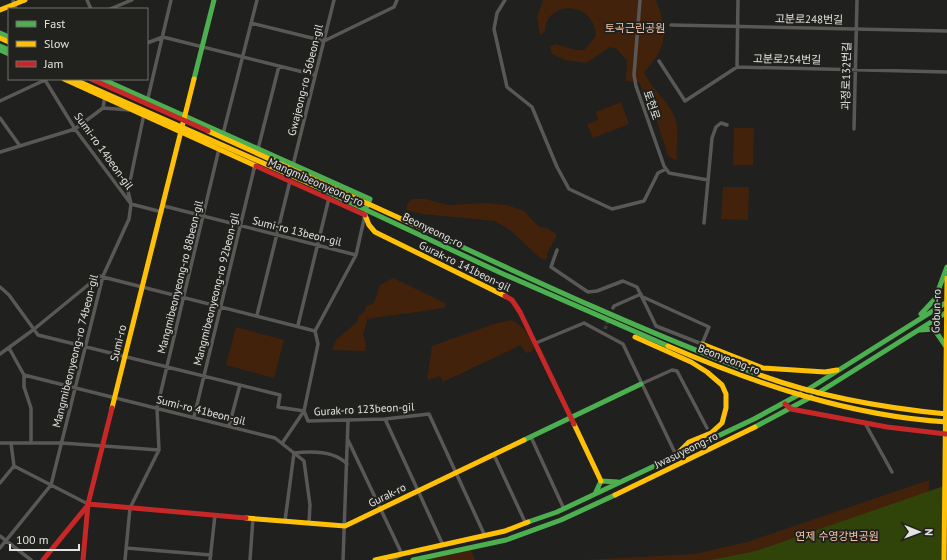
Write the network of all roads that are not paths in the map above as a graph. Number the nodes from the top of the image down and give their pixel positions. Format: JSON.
{"nodes":[{"id":1,"x":25,"y":0,"type":"edge"},
{"id":2,"x":132,"y":0,"type":"edge"},
{"id":3,"x":171,"y":0,"type":"edge"},
{"id":4,"x":214,"y":0,"type":"edge"},
{"id":5,"x":256,"y":0,"type":"edge"},
{"id":6,"x":334,"y":0,"type":"edge"},
{"id":7,"x":397,"y":0,"type":"edge"},
{"id":8,"x":505,"y":0,"type":"edge"},
{"id":9,"x":640,"y":0,"type":"edge"},
{"id":10,"x":738,"y":0,"type":"edge"},
{"id":11,"x":857,"y":0,"type":"edge"},
{"id":12,"x":14,"y":4,"type":"edge"},
{"id":13,"x":112,"y":8,"type":"edge"},
{"id":14,"x":0,"y":10,"type":"edge"},
{"id":15,"x":251,"y":23,"type":"junction"},
{"id":16,"x":671,"y":25,"type":"dead end"},
{"id":17,"x":737,"y":26,"type":"junction"},
{"id":18,"x":856,"y":29,"type":"junction"},
{"id":19,"x":947,"y":31,"type":"edge"},
{"id":20,"x":164,"y":37,"type":"junction"},
{"id":21,"x":324,"y":41,"type":"junction"},
{"id":22,"x":148,"y":43,"type":"edge"},
{"id":23,"x":0,"y":46,"type":"edge"},
{"id":24,"x":203,"y":46,"type":"junction"},
{"id":25,"x":0,"y":50,"type":"edge"},
{"id":26,"x":8,"y":52,"type":"edge"},
{"id":27,"x":0,"y":55,"type":"edge"},
{"id":28,"x":243,"y":56,"type":"junction"},
{"id":29,"x":659,"y":61,"type":"dead end"},
{"id":30,"x":279,"y":66,"type":"junction"},
{"id":31,"x":737,"y":67,"type":"junction"},
{"id":32,"x":855,"y":70,"type":"junction"},
{"id":33,"x":947,"y":72,"type":"edge"},
{"id":34,"x":315,"y":75,"type":"junction"},
{"id":35,"x":45,"y":80,"type":"edge"},
{"id":36,"x":66,"y":80,"type":"edge"},
{"id":37,"x":75,"y":80,"type":"edge"},
{"id":38,"x":93,"y":80,"type":"edge"},
{"id":39,"x":104,"y":80,"type":"edge"},
{"id":40,"x":104,"y":97,"type":"junction"},
{"id":41,"x":148,"y":100,"type":"junction"},
{"id":42,"x":0,"y":101,"type":"edge"},
{"id":43,"x":103,"y":108,"type":"junction"},
{"id":44,"x":133,"y":110,"type":"junction"},
{"id":45,"x":144,"y":115,"type":"junction"},
{"id":46,"x":185,"y":116,"type":"junction"},
{"id":47,"x":0,"y":118,"type":"edge"},
{"id":48,"x":727,"y":126,"type":"dead end"},
{"id":49,"x":854,"y":129,"type":"dead end"},
{"id":50,"x":75,"y":130,"type":"junction"},
{"id":51,"x":181,"y":132,"type":"junction"},
{"id":52,"x":223,"y":134,"type":"junction"},
{"id":53,"x":20,"y":146,"type":"junction"},
{"id":54,"x":219,"y":149,"type":"junction"},
{"id":55,"x":258,"y":149,"type":"junction"},
{"id":56,"x":0,"y":152,"type":"edge"},
{"id":57,"x":256,"y":165,"type":"junction"},
{"id":58,"x":293,"y":165,"type":"junction"},
{"id":59,"x":666,"y":168,"type":"junction"},
{"id":60,"x":708,"y":180,"type":"junction"},
{"id":61,"x":290,"y":181,"type":"junction"},
{"id":62,"x":329,"y":198,"type":"junction"},
{"id":63,"x":131,"y":204,"type":"junction"},
{"id":64,"x":163,"y":209,"type":"junction"},
{"id":65,"x":365,"y":215,"type":"junction"},
{"id":66,"x":204,"y":216,"type":"junction"},
{"id":67,"x":704,"y":223,"type":"dead end"},
{"id":68,"x":241,"y":226,"type":"junction"},
{"id":69,"x":277,"y":236,"type":"junction"},
{"id":70,"x":317,"y":246,"type":"junction"},
{"id":71,"x":556,"y":250,"type":"dead end"},
{"id":72,"x":356,"y":255,"type":"junction"},
{"id":73,"x":947,"y":267,"type":"edge"},
{"id":74,"x":103,"y":276,"type":"junction"},
{"id":75,"x":947,"y":278,"type":"edge"},
{"id":76,"x":143,"y":286,"type":"junction"},
{"id":77,"x":0,"y":287,"type":"edge"},
{"id":78,"x":642,"y":296,"type":"junction"},
{"id":79,"x":184,"y":297,"type":"junction"},
{"id":80,"x":946,"y":302,"type":"edge"},
{"id":81,"x":221,"y":306,"type":"junction"},
{"id":82,"x":613,"y":308,"type":"dead end"},
{"id":83,"x":946,"y":312,"type":"edge"},
{"id":84,"x":257,"y":315,"type":"junction"},
{"id":85,"x":596,"y":316,"type":"junction"},
{"id":86,"x":917,"y":320,"type":"junction"},
{"id":87,"x":298,"y":326,"type":"junction"},
{"id":88,"x":605,"y":329,"type":"tunnel mouth"},
{"id":89,"x":33,"y":330,"type":"junction"},
{"id":90,"x":315,"y":331,"type":"junction"},
{"id":91,"x":916,"y":331,"type":"junction"},
{"id":92,"x":607,"y":336,"type":"junction"},
{"id":93,"x":536,"y":343,"type":"junction"},
{"id":94,"x":702,"y":344,"type":"junction"},
{"id":95,"x":945,"y":345,"type":"junction"},
{"id":96,"x":86,"y":347,"type":"junction"},
{"id":97,"x":9,"y":348,"type":"junction"},
{"id":98,"x":0,"y":354,"type":"edge"},
{"id":99,"x":125,"y":357,"type":"junction"},
{"id":100,"x":167,"y":367,"type":"junction"},
{"id":101,"x":842,"y":368,"type":"junction"},
{"id":102,"x":24,"y":375,"type":"junction"},
{"id":103,"x":204,"y":376,"type":"junction"},
{"id":104,"x":641,"y":384,"type":"junction"},
{"id":105,"x":240,"y":385,"type":"junction"},
{"id":106,"x":75,"y":388,"type":"junction"},
{"id":107,"x":115,"y":398,"type":"junction"},
{"id":108,"x":785,"y":404,"type":"junction"},
{"id":109,"x":157,"y":408,"type":"junction"},
{"id":110,"x":791,"y":409,"type":"junction"},
{"id":111,"x":304,"y":411,"type":"junction"},
{"id":112,"x":947,"y":414,"type":"edge"},
{"id":113,"x":194,"y":417,"type":"junction"},
{"id":114,"x":571,"y":418,"type":"junction"},
{"id":115,"x":385,"y":419,"type":"junction"},
{"id":116,"x":348,"y":421,"type":"junction"},
{"id":117,"x":947,"y":422,"type":"edge"},
{"id":118,"x":866,"y":425,"type":"junction"},
{"id":119,"x":229,"y":426,"type":"junction"},
{"id":120,"x":706,"y":428,"type":"dead end"},
{"id":121,"x":947,"y":434,"type":"edge"},
{"id":122,"x":531,"y":437,"type":"junction"},
{"id":123,"x":348,"y":439,"type":"junction"},
{"id":124,"x":283,"y":442,"type":"junction"},
{"id":125,"x":0,"y":443,"type":"edge"},
{"id":126,"x":11,"y":443,"type":"junction"},
{"id":127,"x":31,"y":443,"type":"junction"},
{"id":128,"x":62,"y":443,"type":"junction"},
{"id":129,"x":103,"y":445,"type":"junction"},
{"id":130,"x":159,"y":450,"type":"junction"},
{"id":131,"x":294,"y":452,"type":"junction"},
{"id":132,"x":494,"y":455,"type":"junction"},
{"id":133,"x":676,"y":455,"type":"junction"},
{"id":134,"x":347,"y":464,"type":"junction"},
{"id":135,"x":14,"y":466,"type":"junction"},
{"id":136,"x":892,"y":472,"type":"dead end"},
{"id":137,"x":456,"y":473,"type":"junction"},
{"id":138,"x":601,"y":481,"type":"junction"},
{"id":139,"x":621,"y":482,"type":"junction"},
{"id":140,"x":0,"y":483,"type":"edge"},
{"id":141,"x":51,"y":485,"type":"junction"},
{"id":142,"x":419,"y":490,"type":"junction"},
{"id":143,"x":592,"y":497,"type":"junction"},
{"id":144,"x":88,"y":504,"type":"junction"},
{"id":145,"x":130,"y":508,"type":"junction"},
{"id":146,"x":380,"y":509,"type":"junction"},
{"id":147,"x":564,"y":509,"type":"junction"},
{"id":148,"x":214,"y":515,"type":"junction"},
{"id":149,"x":253,"y":518,"type":"junction"},
{"id":150,"x":285,"y":521,"type":"junction"},
{"id":151,"x":309,"y":523,"type":"junction"},
{"id":152,"x":526,"y":524,"type":"junction"},
{"id":153,"x":345,"y":526,"type":"junction"},
{"id":154,"x":0,"y":536,"type":"edge"},
{"id":155,"x":485,"y":536,"type":"junction"},
{"id":156,"x":6,"y":541,"type":"junction"},
{"id":157,"x":443,"y":545,"type":"junction"},
{"id":158,"x":0,"y":548,"type":"edge"},
{"id":159,"x":126,"y":548,"type":"junction"},
{"id":160,"x":211,"y":555,"type":"junction"},
{"id":161,"x":401,"y":555,"type":"junction"},
{"id":162,"x":31,"y":560,"type":"edge"},
{"id":163,"x":43,"y":560,"type":"edge"},
{"id":164,"x":83,"y":560,"type":"edge"},
{"id":165,"x":125,"y":560,"type":"edge"},
{"id":166,"x":210,"y":560,"type":"edge"},
{"id":167,"x":250,"y":560,"type":"edge"},
{"id":168,"x":343,"y":560,"type":"edge"},
{"id":169,"x":375,"y":560,"type":"edge"},
{"id":170,"x":392,"y":560,"type":"edge"},
{"id":171,"x":413,"y":560,"type":"edge"},
{"id":172,"x":944,"y":560,"type":"edge"}],
"edges":[{"from":1,"to":12,"type":"main road"},
{"from":2,"to":13,"type":"street"},
{"from":3,"to":20,"type":"street","name":"Mangmibeonyeong-ro 74beon-gil"},
{"from":4,"to":24,"type":"main road","name":"Sumi-ro"},
{"from":5,"to":15,"type":"street"},
{"from":6,"to":21,"type":"street","name":"Gwajeong-ro 56beon-gil"},
{"from":7,"to":21,"type":"street"},
{"from":8,"to":59,"type":"street"},
{"from":9,"to":59,"type":"street","name":"토현로"},
{"from":10,"to":17,"type":"street"},
{"from":11,"to":18,"type":"street","name":"과정로132번길"},
{"from":12,"to":14,"type":"main road"},
{"from":15,"to":21,"type":"street"},
{"from":15,"to":28,"type":"street"},
{"from":16,"to":17,"type":"street","name":"고분로248번길"},
{"from":17,"to":18,"type":"street","name":"고분로248번길"},
{"from":17,"to":31,"type":"street"},
{"from":18,"to":19,"type":"street","name":"고분로248번길"},
{"from":18,"to":32,"type":"street","name":"과정로132번길"},
{"from":20,"to":22,"type":"street"},
{"from":20,"to":24,"type":"street"},
{"from":20,"to":41,"type":"street","name":"Mangmibeonyeong-ro 74beon-gil"},
{"from":21,"to":34,"type":"street","name":"Gwajeong-ro 56beon-gil"},
{"from":23,"to":26,"type":"main road"},
{"from":24,"to":28,"type":"street"},
{"from":24,"to":46,"type":"main road","name":"Sumi-ro"},
{"from":25,"to":26,"type":"main road"},
{"from":26,"to":27,"type":"street"},
{"from":28,"to":30,"type":"street"},
{"from":28,"to":52,"type":"street"},
{"from":29,"to":31,"type":"street","name":"고분로254번길"},
{"from":30,"to":34,"type":"street"},
{"from":30,"to":55,"type":"street"},
{"from":31,"to":32,"type":"street","name":"고분로254번길"},
{"from":32,"to":33,"type":"street","name":"고분로254번길"},
{"from":32,"to":49,"type":"street","name":"과정로132번길"},
{"from":34,"to":58,"type":"street","name":"Gwajeong-ro 56beon-gil"},
{"from":35,"to":42,"type":"street"},
{"from":35,"to":50,"type":"street","name":"Sumi-ro 14beon-gil"},
{"from":36,"to":40,"type":"main road","name":"Mangmibeonyeong-ro"},
{"from":37,"to":85,"type":"main road","name":"Beonyeong-ro"},
{"from":38,"to":112,"type":"main road","name":"Beonyeong-ro"},
{"from":39,"to":40,"type":"street"},
{"from":39,"to":41,"type":"main road","name":"Mangmibeonyeong-ro"},
{"from":40,"to":43,"type":"street"},
{"from":40,"to":44,"type":"main road","name":"Mangmibeonyeong-ro"},
{"from":41,"to":45,"type":"street","name":"Mangmibeonyeong-ro 74beon-gil"},
{"from":41,"to":46,"type":"main road","name":"Mangmibeonyeong-ro"},
{"from":43,"to":44,"type":"street"},
{"from":43,"to":50,"type":"street"},
{"from":44,"to":45,"type":"main road","name":"Mangmibeonyeong-ro"},
{"from":45,"to":51,"type":"main road","name":"Mangmibeonyeong-ro"},
{"from":45,"to":63,"type":"street","name":"Mangmibeonyeong-ro 74beon-gil"},
{"from":46,"to":51,"type":"main road","name":"Sumi-ro"},
{"from":46,"to":52,"type":"main road","name":"Mangmibeonyeong-ro"},
{"from":47,"to":53,"type":"street"},
{"from":48,"to":60,"type":"street"},
{"from":50,"to":53,"type":"street"},
{"from":50,"to":63,"type":"street","name":"Sumi-ro 14beon-gil"},
{"from":51,"to":54,"type":"main road","name":"Mangmibeonyeong-ro"},
{"from":51,"to":64,"type":"main road","name":"Sumi-ro"},
{"from":52,"to":55,"type":"main road","name":"Mangmibeonyeong-ro"},
{"from":53,"to":56,"type":"street"},
{"from":54,"to":57,"type":"main road","name":"Mangmibeonyeong-ro"},
{"from":54,"to":66,"type":"street","name":"Mangmibeonyeong-ro 88beon-gil"},
{"from":55,"to":58,"type":"main road","name":"Mangmibeonyeong-ro"},
{"from":57,"to":61,"type":"main road","name":"Mangmibeonyeong-ro"},
{"from":57,"to":68,"type":"street","name":"Mangmibeonyeong-ro 92beon-gil"},
{"from":58,"to":65,"type":"main road","name":"Mangmibeonyeong-ro"},
{"from":59,"to":60,"type":"street"},
{"from":60,"to":67,"type":"street"},
{"from":61,"to":62,"type":"main road","name":"Mangmibeonyeong-ro"},
{"from":61,"to":69,"type":"street"},
{"from":62,"to":65,"type":"main road","name":"Mangmibeonyeong-ro"},
{"from":62,"to":70,"type":"street"},
{"from":63,"to":64,"type":"street","name":"Sumi-ro 14beon-gil"},
{"from":63,"to":74,"type":"street","name":"Mangmibeonyeong-ro 74beon-gil"},
{"from":64,"to":66,"type":"street","name":"Sumi-ro 13beon-gil"},
{"from":64,"to":76,"type":"main road","name":"Sumi-ro"},
{"from":65,"to":72,"type":"street"},
{"from":65,"to":93,"type":"main road","name":"Gurak-ro 141beon-gil"},
{"from":66,"to":68,"type":"street","name":"Sumi-ro 13beon-gil"},
{"from":66,"to":79,"type":"street","name":"Mangmibeonyeong-ro 88beon-gil"},
{"from":68,"to":69,"type":"street","name":"Sumi-ro 13beon-gil"},
{"from":68,"to":81,"type":"street","name":"Mangmibeonyeong-ro 92beon-gil"},
{"from":69,"to":70,"type":"street","name":"Sumi-ro 13beon-gil"},
{"from":69,"to":84,"type":"street"},
{"from":70,"to":72,"type":"street","name":"Sumi-ro 13beon-gil"},
{"from":70,"to":87,"type":"street"},
{"from":71,"to":78,"type":"street"},
{"from":72,"to":90,"type":"street"},
{"from":73,"to":86,"type":"main road"},
{"from":74,"to":76,"type":"street"},
{"from":74,"to":89,"type":"street"},
{"from":74,"to":96,"type":"street","name":"Mangmibeonyeong-ro 74beon-gil"},
{"from":75,"to":80,"type":"main road","name":"Gobun-ro"},
{"from":76,"to":79,"type":"street"},
{"from":76,"to":99,"type":"main road","name":"Sumi-ro"},
{"from":77,"to":89,"type":"street"},
{"from":78,"to":82,"type":"street"},
{"from":78,"to":94,"type":"street"},
{"from":78,"to":94,"type":"street"},
{"from":79,"to":81,"type":"street"},
{"from":79,"to":100,"type":"street","name":"Mangmibeonyeong-ro 88beon-gil"},
{"from":80,"to":83,"type":"main road","name":"Gobun-ro"},
{"from":80,"to":86,"type":"main road","name":"Jwasuyeong-ro"},
{"from":81,"to":84,"type":"street"},
{"from":81,"to":103,"type":"street","name":"Mangmibeonyeong-ro 92beon-gil"},
{"from":83,"to":91,"type":"main road","name":"Jwasuyeong-ro"},
{"from":83,"to":95,"type":"main road","name":"Gobun-ro"},
{"from":84,"to":87,"type":"street"},
{"from":85,"to":117,"type":"main road","name":"Beonyeong-ro"},
{"from":85,"to":133,"type":"main road"},
{"from":86,"to":101,"type":"main road","name":"Jwasuyeong-ro"},
{"from":87,"to":90,"type":"street"},
{"from":88,"to":92,"type":"street"},
{"from":89,"to":96,"type":"street"},
{"from":89,"to":97,"type":"street"},
{"from":90,"to":111,"type":"street"},
{"from":91,"to":95,"type":"main road"},
{"from":91,"to":110,"type":"main road","name":"Jwasuyeong-ro"},
{"from":92,"to":93,"type":"street"},
{"from":92,"to":104,"type":"street"},
{"from":93,"to":114,"type":"main road","name":"Gurak-ro 141beon-gil"},
{"from":94,"to":101,"type":"main road"},
{"from":95,"to":172,"type":"main road","name":"Gobun-ro"},
{"from":96,"to":99,"type":"street"},
{"from":96,"to":106,"type":"street","name":"Mangmibeonyeong-ro 74beon-gil"},
{"from":97,"to":98,"type":"street"},
{"from":97,"to":102,"type":"street"},
{"from":99,"to":100,"type":"street"},
{"from":99,"to":107,"type":"main road","name":"Sumi-ro"},
{"from":100,"to":103,"type":"street"},
{"from":100,"to":109,"type":"street","name":"Mangmibeonyeong-ro 88beon-gil"},
{"from":101,"to":108,"type":"main road","name":"Jwasuyeong-ro"},
{"from":102,"to":106,"type":"street","name":"Sumi-ro 41beon-gil"},
{"from":102,"to":127,"type":"street"},
{"from":103,"to":105,"type":"street"},
{"from":103,"to":113,"type":"street","name":"Mangmibeonyeong-ro 92beon-gil"},
{"from":104,"to":114,"type":"main road","name":"Gurak-ro"},
{"from":104,"to":120,"type":"street","name":"Gurak-ro"},
{"from":104,"to":133,"type":"street"},
{"from":105,"to":111,"type":"street"},
{"from":105,"to":119,"type":"street"},
{"from":106,"to":107,"type":"street","name":"Sumi-ro 41beon-gil"},
{"from":106,"to":128,"type":"street","name":"Mangmibeonyeong-ro 74beon-gil"},
{"from":107,"to":109,"type":"street","name":"Sumi-ro 41beon-gil"},
{"from":107,"to":129,"type":"main road","name":"Sumi-ro"},
{"from":108,"to":110,"type":"main road"},
{"from":108,"to":133,"type":"main road","name":"Jwasuyeong-ro"},
{"from":109,"to":113,"type":"street","name":"Sumi-ro 41beon-gil"},
{"from":109,"to":130,"type":"street","name":"Mangmibeonyeong-ro 88beon-gil"},
{"from":110,"to":118,"type":"main road"},
{"from":110,"to":171,"type":"main road","name":"Jwasuyeong-ro"},
{"from":111,"to":116,"type":"street","name":"Gurak-ro 123beon-gil"},
{"from":111,"to":124,"type":"street"},
{"from":113,"to":119,"type":"street","name":"Sumi-ro 41beon-gil"},
{"from":114,"to":122,"type":"main road","name":"Gurak-ro"},
{"from":114,"to":138,"type":"main road","name":"Gurak-ro 141beon-gil"},
{"from":115,"to":116,"type":"street","name":"Gurak-ro 123beon-gil"},
{"from":115,"to":137,"type":"street","name":"Gurak-ro 123beon-gil"},
{"from":115,"to":142,"type":"street"},
{"from":116,"to":123,"type":"street"},
{"from":118,"to":121,"type":"main road"},
{"from":118,"to":136,"type":"street"},
{"from":119,"to":124,"type":"street","name":"Sumi-ro 41beon-gil"},
{"from":122,"to":132,"type":"main road","name":"Gurak-ro"},
{"from":122,"to":147,"type":"street"},
{"from":123,"to":134,"type":"street"},
{"from":123,"to":146,"type":"street"},
{"from":124,"to":131,"type":"street"},
{"from":125,"to":126,"type":"street"},
{"from":126,"to":127,"type":"street"},
{"from":126,"to":135,"type":"street"},
{"from":127,"to":128,"type":"street"},
{"from":128,"to":129,"type":"street"},
{"from":128,"to":141,"type":"street","name":"Mangmibeonyeong-ro 74beon-gil"},
{"from":129,"to":130,"type":"street"},
{"from":129,"to":144,"type":"main road","name":"Sumi-ro"},
{"from":130,"to":145,"type":"street"},
{"from":131,"to":134,"type":"street"},
{"from":131,"to":150,"type":"street"},
{"from":131,"to":151,"type":"street"},
{"from":132,"to":137,"type":"main road","name":"Gurak-ro"},
{"from":132,"to":152,"type":"street"},
{"from":133,"to":139,"type":"main road","name":"Jwasuyeong-ro"},
{"from":134,"to":153,"type":"street"},
{"from":135,"to":140,"type":"street"},
{"from":135,"to":141,"type":"street"},
{"from":137,"to":142,"type":"main road","name":"Gurak-ro"},
{"from":137,"to":155,"type":"street"},
{"from":138,"to":139,"type":"main road"},
{"from":138,"to":143,"type":"main road"},
{"from":139,"to":143,"type":"main road","name":"Jwasuyeong-ro"},
{"from":141,"to":144,"type":"street"},
{"from":141,"to":156,"type":"street"},
{"from":142,"to":146,"type":"main road","name":"Gurak-ro"},
{"from":142,"to":157,"type":"street"},
{"from":143,"to":147,"type":"main road","name":"Jwasuyeong-ro"},
{"from":144,"to":145,"type":"main road"},
{"from":144,"to":163,"type":"main road"},
{"from":144,"to":164,"type":"main road","name":"Sumi-ro"},
{"from":145,"to":148,"type":"main road"},
{"from":145,"to":159,"type":"street"},
{"from":146,"to":153,"type":"main road","name":"Gurak-ro"},
{"from":146,"to":161,"type":"street"},
{"from":147,"to":152,"type":"main road","name":"Jwasuyeong-ro"},
{"from":148,"to":149,"type":"main road"},
{"from":148,"to":160,"type":"street"},
{"from":149,"to":150,"type":"main road"},
{"from":149,"to":167,"type":"street"},
{"from":150,"to":151,"type":"main road"},
{"from":151,"to":153,"type":"main road"},
{"from":152,"to":155,"type":"main road","name":"Jwasuyeong-ro"},
{"from":153,"to":168,"type":"street"},
{"from":154,"to":156,"type":"street"},
{"from":155,"to":157,"type":"main road","name":"Jwasuyeong-ro"},
{"from":156,"to":158,"type":"street"},
{"from":156,"to":162,"type":"street"},
{"from":157,"to":161,"type":"main road","name":"Jwasuyeong-ro"},
{"from":159,"to":160,"type":"street"},
{"from":159,"to":165,"type":"street"},
{"from":160,"to":166,"type":"street"},
{"from":161,"to":169,"type":"main road","name":"Jwasuyeong-ro"},
{"from":161,"to":170,"type":"street","name":"Jwasuyeong-ro"}]}
